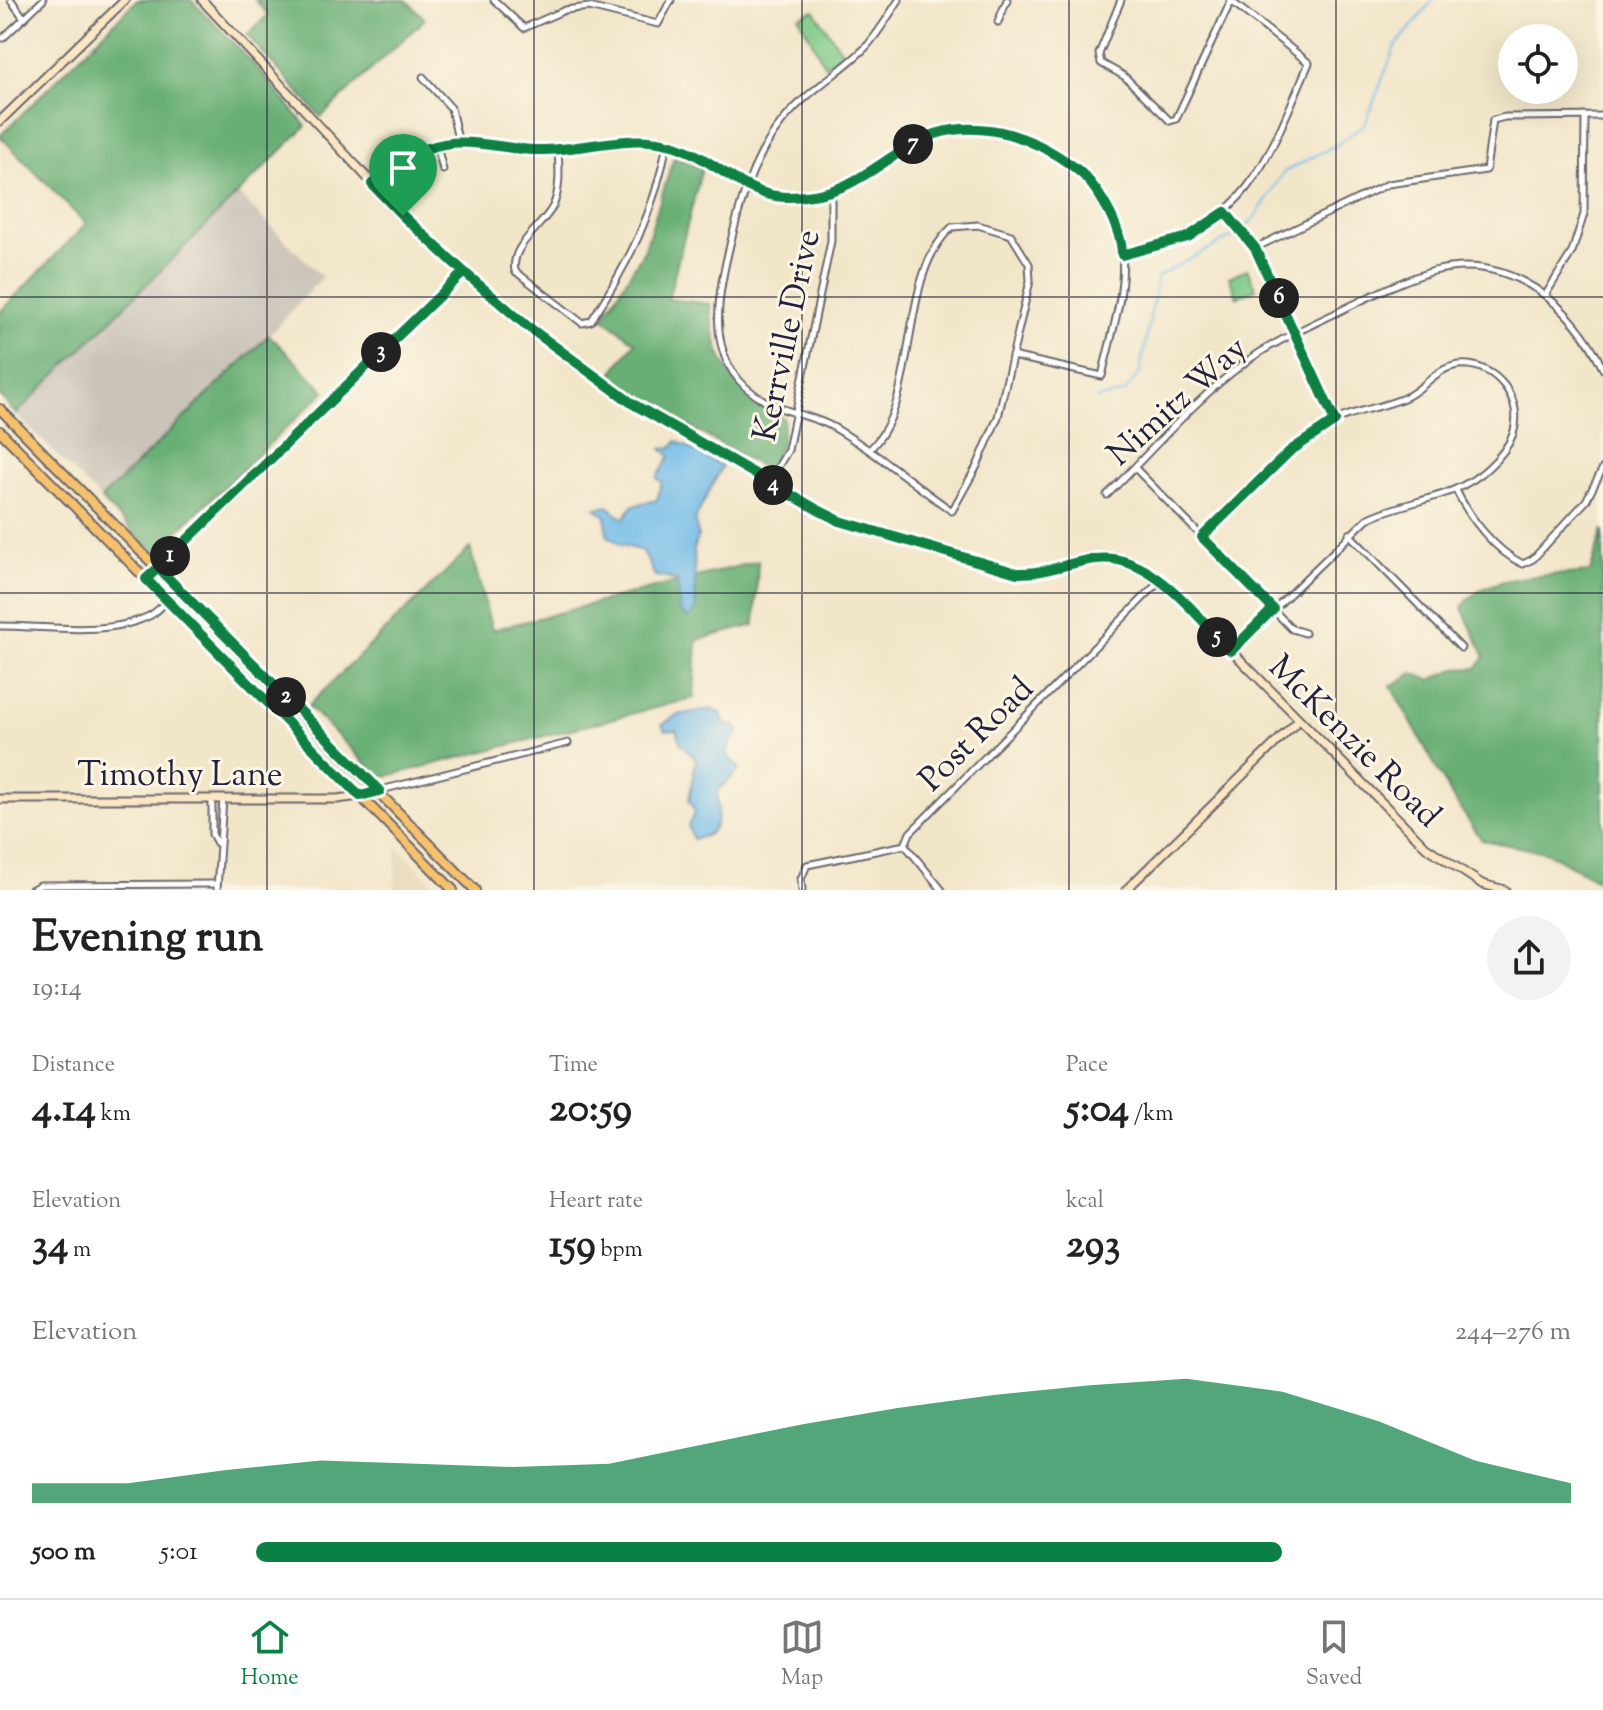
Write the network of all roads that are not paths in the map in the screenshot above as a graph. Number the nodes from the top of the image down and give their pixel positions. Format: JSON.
{"nodes":[{"id":1,"x":11,"y":0,"type":"edge"},
{"id":2,"x":43,"y":0,"type":"edge"},
{"id":3,"x":125,"y":0,"type":"edge"},
{"id":4,"x":202,"y":0,"type":"edge"},
{"id":5,"x":494,"y":0,"type":"edge"},
{"id":6,"x":671,"y":0,"type":"edge"},
{"id":7,"x":899,"y":0,"type":"edge"},
{"id":8,"x":1007,"y":0,"type":"edge"},
{"id":9,"x":1121,"y":0,"type":"edge"},
{"id":10,"x":1230,"y":0,"type":"edge"},
{"id":11,"x":588,"y":4,"type":"edge"},
{"id":12,"x":24,"y":18,"type":"junction"},
{"id":13,"x":998,"y":22,"type":"dead end"},
{"id":14,"x":3,"y":38,"type":"dead end"},
{"id":15,"x":423,"y":77,"type":"dead end"},
{"id":16,"x":1585,"y":116,"type":"junction"},
{"id":17,"x":1603,"y":116,"type":"edge"},
{"id":18,"x":0,"y":121,"type":"edge"},
{"id":19,"x":459,"y":144,"type":"junction"},
{"id":20,"x":667,"y":144,"type":"junction"},
{"id":21,"x":437,"y":146,"type":"junction"},
{"id":22,"x":558,"y":149,"type":"junction"},
{"id":23,"x":443,"y":170,"type":"dead end"},
{"id":24,"x":372,"y":184,"type":"junction"},
{"id":25,"x":744,"y":186,"type":"junction"},
{"id":26,"x":831,"y":193,"type":"junction"},
{"id":27,"x":1225,"y":212,"type":"junction"},
{"id":28,"x":1255,"y":248,"type":"junction"},
{"id":29,"x":1122,"y":255,"type":"junction"},
{"id":30,"x":464,"y":272,"type":"junction"},
{"id":31,"x":1546,"y":294,"type":"junction"},
{"id":32,"x":1295,"y":332,"type":"junction"},
{"id":33,"x":1012,"y":356,"type":"junction"},
{"id":34,"x":1601,"y":360,"type":"edge"},
{"id":35,"x":1603,"y":369,"type":"edge"},
{"id":36,"x":0,"y":409,"type":"edge"},
{"id":37,"x":796,"y":412,"type":"junction"},
{"id":38,"x":1335,"y":421,"type":"junction"},
{"id":39,"x":0,"y":431,"type":"edge"},
{"id":40,"x":869,"y":450,"type":"junction"},
{"id":41,"x":51,"y":461,"type":"junction"},
{"id":42,"x":1135,"y":468,"type":"junction"},
{"id":43,"x":1603,"y":468,"type":"edge"},
{"id":44,"x":39,"y":472,"type":"junction"},
{"id":45,"x":769,"y":482,"type":"junction"},
{"id":46,"x":1456,"y":490,"type":"junction"},
{"id":47,"x":1107,"y":495,"type":"dead end"},
{"id":48,"x":1349,"y":534,"type":"junction"},
{"id":49,"x":1202,"y":537,"type":"junction"},
{"id":50,"x":158,"y":568,"type":"junction"},
{"id":51,"x":146,"y":579,"type":"junction"},
{"id":52,"x":1159,"y":581,"type":"junction"},
{"id":53,"x":179,"y":589,"type":"junction"},
{"id":54,"x":167,"y":601,"type":"junction"},
{"id":55,"x":1273,"y":609,"type":"junction"},
{"id":56,"x":0,"y":626,"type":"edge"},
{"id":57,"x":1305,"y":633,"type":"dead end"},
{"id":58,"x":1461,"y":648,"type":"dead end"},
{"id":59,"x":1231,"y":651,"type":"junction"},
{"id":60,"x":1299,"y":720,"type":"junction"},
{"id":61,"x":568,"y":743,"type":"dead end"},
{"id":62,"x":380,"y":791,"type":"junction"},
{"id":63,"x":360,"y":796,"type":"junction"},
{"id":64,"x":0,"y":799,"type":"edge"},
{"id":65,"x":212,"y":799,"type":"junction"},
{"id":66,"x":223,"y":799,"type":"junction"},
{"id":67,"x":218,"y":844,"type":"junction"},
{"id":68,"x":905,"y":845,"type":"junction"},
{"id":69,"x":217,"y":887,"type":"edge"},
{"id":70,"x":31,"y":890,"type":"edge"},
{"id":71,"x":453,"y":890,"type":"edge"},
{"id":72,"x":475,"y":890,"type":"edge"},
{"id":73,"x":802,"y":890,"type":"edge"},
{"id":74,"x":942,"y":890,"type":"edge"},
{"id":75,"x":1126,"y":890,"type":"edge"},
{"id":76,"x":1505,"y":890,"type":"edge"}],
"edges":[{"from":1,"to":12,"type":"street"},
{"from":2,"to":12,"type":"street"},
{"from":3,"to":18,"type":"street"},
{"from":4,"to":24,"type":"street","name":"McKenzie Road"},
{"from":5,"to":11,"type":"street"},
{"from":6,"to":11,"type":"street"},
{"from":7,"to":25,"type":"street"},
{"from":8,"to":13,"type":"street"},
{"from":9,"to":10,"type":"street"},
{"from":10,"to":27,"type":"street"},
{"from":12,"to":14,"type":"street"},
{"from":15,"to":19,"type":"street"},
{"from":16,"to":17,"type":"street"},
{"from":16,"to":28,"type":"street"},
{"from":16,"to":31,"type":"street"},
{"from":19,"to":21,"type":"street"},
{"from":19,"to":22,"type":"street"},
{"from":20,"to":22,"type":"street"},
{"from":20,"to":22,"type":"street"},
{"from":20,"to":25,"type":"street"},
{"from":21,"to":23,"type":"street"},
{"from":21,"to":24,"type":"street"},
{"from":24,"to":30,"type":"street","name":"McKenzie Road"},
{"from":25,"to":26,"type":"street"},
{"from":25,"to":37,"type":"street"},
{"from":26,"to":29,"type":"street"},
{"from":26,"to":37,"type":"street","name":"Kerrville Drive"},
{"from":27,"to":28,"type":"street"},
{"from":27,"to":29,"type":"street"},
{"from":28,"to":32,"type":"street"},
{"from":29,"to":33,"type":"street"},
{"from":30,"to":45,"type":"street","name":"McKenzie Road"},
{"from":30,"to":50,"type":"street"},
{"from":31,"to":32,"type":"street","name":"Nimitz Way"},
{"from":31,"to":34,"type":"street","name":"Nimitz Way"},
{"from":32,"to":38,"type":"street"},
{"from":32,"to":42,"type":"street","name":"Nimitz Way"},
{"from":33,"to":40,"type":"street"},
{"from":33,"to":40,"type":"street"},
{"from":34,"to":35,"type":"street","name":"Nimitz Way"},
{"from":36,"to":41,"type":"main road"},
{"from":37,"to":40,"type":"street"},
{"from":37,"to":45,"type":"street","name":"Kerrville Drive"},
{"from":38,"to":46,"type":"street"},
{"from":38,"to":49,"type":"street"},
{"from":39,"to":44,"type":"main road"},
{"from":41,"to":44,"type":"main road"},
{"from":41,"to":50,"type":"main road"},
{"from":42,"to":47,"type":"street","name":"Nimitz Way"},
{"from":42,"to":49,"type":"street"},
{"from":43,"to":46,"type":"street"},
{"from":44,"to":51,"type":"main road"},
{"from":45,"to":52,"type":"street","name":"McKenzie Road"},
{"from":46,"to":48,"type":"street"},
{"from":48,"to":55,"type":"street"},
{"from":48,"to":58,"type":"street"},
{"from":49,"to":55,"type":"street"},
{"from":50,"to":51,"type":"street"},
{"from":50,"to":53,"type":"main road"},
{"from":51,"to":54,"type":"main road"},
{"from":52,"to":59,"type":"street","name":"McKenzie Road"},
{"from":52,"to":68,"type":"street","name":"Post Road"},
{"from":53,"to":54,"type":"street"},
{"from":53,"to":62,"type":"main road"},
{"from":54,"to":56,"type":"street"},
{"from":54,"to":63,"type":"main road"},
{"from":55,"to":57,"type":"street"},
{"from":55,"to":59,"type":"street"},
{"from":59,"to":60,"type":"street","name":"McKenzie Road"},
{"from":60,"to":75,"type":"street"},
{"from":60,"to":76,"type":"street","name":"McKenzie Road"},
{"from":61,"to":62,"type":"street"},
{"from":62,"to":63,"type":"street"},
{"from":62,"to":72,"type":"main road"},
{"from":63,"to":66,"type":"street","name":"Timothy Lane"},
{"from":63,"to":71,"type":"main road"},
{"from":64,"to":65,"type":"street","name":"Timothy Lane"},
{"from":65,"to":66,"type":"street","name":"Timothy Lane"},
{"from":65,"to":67,"type":"street"},
{"from":66,"to":67,"type":"street"},
{"from":67,"to":69,"type":"street"},
{"from":68,"to":73,"type":"street"},
{"from":68,"to":74,"type":"street"},
{"from":69,"to":70,"type":"street"}]}
